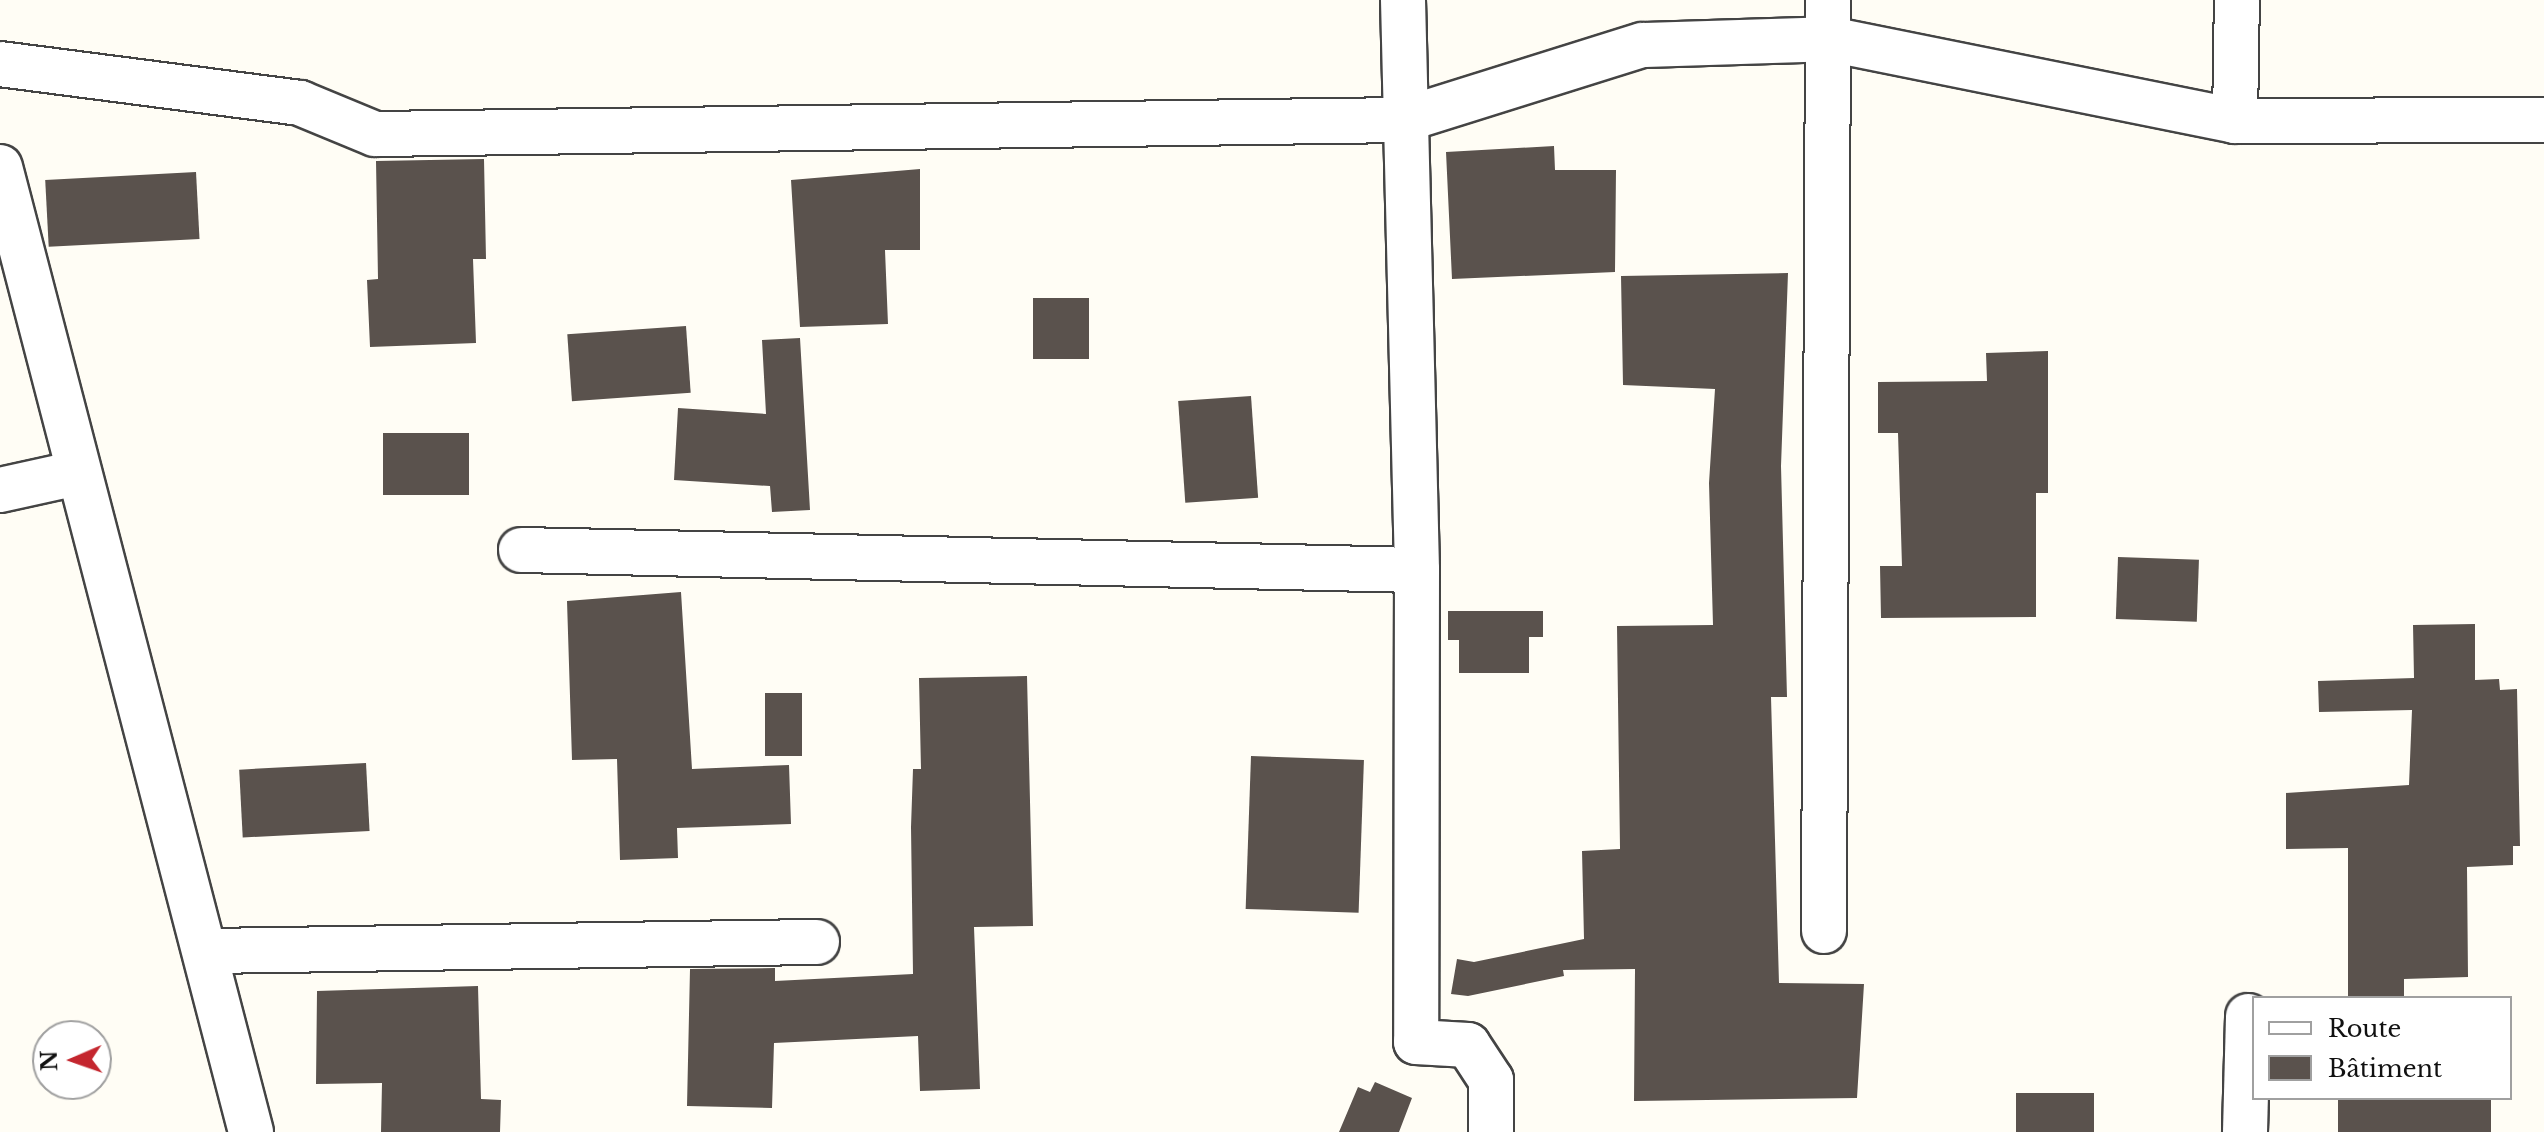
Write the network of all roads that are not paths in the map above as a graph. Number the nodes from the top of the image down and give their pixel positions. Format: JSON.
{"nodes":[{"id":1,"x":1403,"y":0,"type":"edge"},
{"id":2,"x":2237,"y":0,"type":"edge"},
{"id":3,"x":1828,"y":19,"type":"edge"},
{"id":4,"x":0,"y":64,"type":"edge"},
{"id":5,"x":1403,"y":120,"type":"junction"},
{"id":6,"x":2544,"y":120,"type":"edge"},
{"id":7,"x":2235,"y":121,"type":"junction"},
{"id":8,"x":0,"y":167,"type":"edge"},
{"id":9,"x":77,"y":473,"type":"junction"},
{"id":10,"x":0,"y":490,"type":"edge"},
{"id":11,"x":521,"y":550,"type":"dead end"},
{"id":12,"x":1417,"y":570,"type":"junction"},
{"id":13,"x":1824,"y":931,"type":"dead end"},
{"id":14,"x":817,"y":942,"type":"dead end"},
{"id":15,"x":208,"y":951,"type":"junction"},
{"id":16,"x":2248,"y":1016,"type":"dead end"},
{"id":17,"x":251,"y":1132,"type":"edge"},
{"id":18,"x":1491,"y":1132,"type":"edge"},
{"id":19,"x":2245,"y":1132,"type":"edge"}],
"edges":[{"from":1,"to":5,"type":"street"},
{"from":2,"to":7,"type":"street"},
{"from":3,"to":5,"type":"street"},
{"from":3,"to":7,"type":"street"},
{"from":3,"to":13,"type":"street"},
{"from":4,"to":5,"type":"street"},
{"from":5,"to":12,"type":"street"},
{"from":6,"to":7,"type":"street"},
{"from":8,"to":9,"type":"street"},
{"from":9,"to":10,"type":"street"},
{"from":9,"to":15,"type":"street"},
{"from":11,"to":12,"type":"street"},
{"from":12,"to":18,"type":"street"},
{"from":14,"to":15,"type":"street"},
{"from":15,"to":17,"type":"street"},
{"from":16,"to":19,"type":"street"}]}
